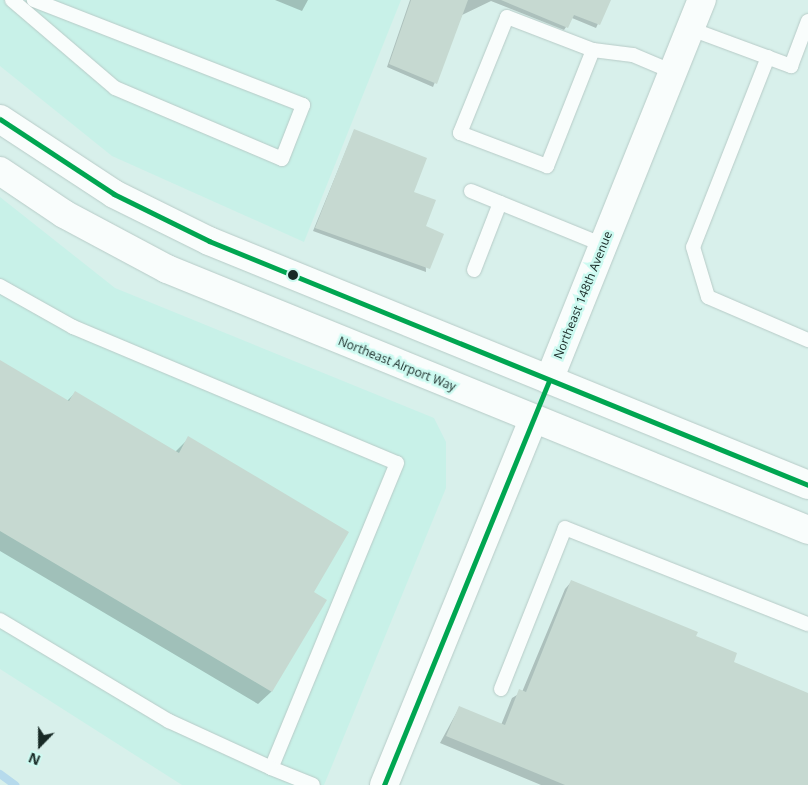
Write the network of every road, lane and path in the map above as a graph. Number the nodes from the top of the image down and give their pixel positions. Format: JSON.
{"nodes":[{"id":1,"x":12,"y":0,"type":"edge"},
{"id":2,"x":34,"y":0,"type":"edge"},
{"id":3,"x":701,"y":0,"type":"edge"},
{"id":4,"x":808,"y":21,"type":"edge"},
{"id":5,"x":690,"y":29,"type":"junction"},
{"id":6,"x":594,"y":50,"type":"junction"},
{"id":7,"x":768,"y":57,"type":"junction"},
{"id":8,"x":673,"y":72,"type":"junction"},
{"id":9,"x":0,"y":119,"type":"edge"},
{"id":10,"x":0,"y":171,"type":"edge"},
{"id":11,"x":471,"y":191,"type":"dead end"},
{"id":12,"x":500,"y":203,"type":"junction"},
{"id":13,"x":603,"y":245,"type":"junction"},
{"id":14,"x":474,"y":270,"type":"dead end"},
{"id":15,"x":0,"y":286,"type":"edge"},
{"id":16,"x":808,"y":340,"type":"edge"},
{"id":17,"x":549,"y":380,"type":"junction"},
{"id":18,"x":533,"y":419,"type":"junction"},
{"id":19,"x":808,"y":485,"type":"edge"},
{"id":20,"x":808,"y":530,"type":"edge"},
{"id":21,"x":0,"y":620,"type":"edge"},
{"id":22,"x":808,"y":624,"type":"edge"},
{"id":23,"x":501,"y":688,"type":"dead end"},
{"id":24,"x":271,"y":768,"type":"junction"},
{"id":25,"x":313,"y":785,"type":"edge"},
{"id":26,"x":384,"y":785,"type":"edge"}],
"edges":[{"from":1,"to":2,"type":"lane"},
{"from":3,"to":5,"type":"main road","name":"Northeast 148th Avenue"},
{"from":4,"to":7,"type":"lane"},
{"from":5,"to":7,"type":"lane"},
{"from":5,"to":8,"type":"main road","name":"Northeast 148th Avenue"},
{"from":6,"to":6,"type":"lane"},
{"from":6,"to":8,"type":"lane"},
{"from":7,"to":16,"type":"lane"},
{"from":8,"to":13,"type":"main road","name":"Northeast 148th Avenue"},
{"from":9,"to":17,"type":"main road"},
{"from":10,"to":18,"type":"main road","name":"Northeast Airport Way"},
{"from":11,"to":12,"type":"lane"},
{"from":12,"to":13,"type":"lane"},
{"from":12,"to":14,"type":"lane"},
{"from":13,"to":17,"type":"main road","name":"Northeast 148th Avenue"},
{"from":15,"to":24,"type":"lane"},
{"from":17,"to":18,"type":"main road","name":"Northeast 148th Avenue"},
{"from":17,"to":19,"type":"main road"},
{"from":18,"to":20,"type":"main road","name":"Northeast Airport Way"},
{"from":18,"to":26,"type":"main road","name":"Northeast 148th Avenue"},
{"from":21,"to":24,"type":"lane"},
{"from":22,"to":23,"type":"lane"},
{"from":24,"to":25,"type":"lane"}]}
